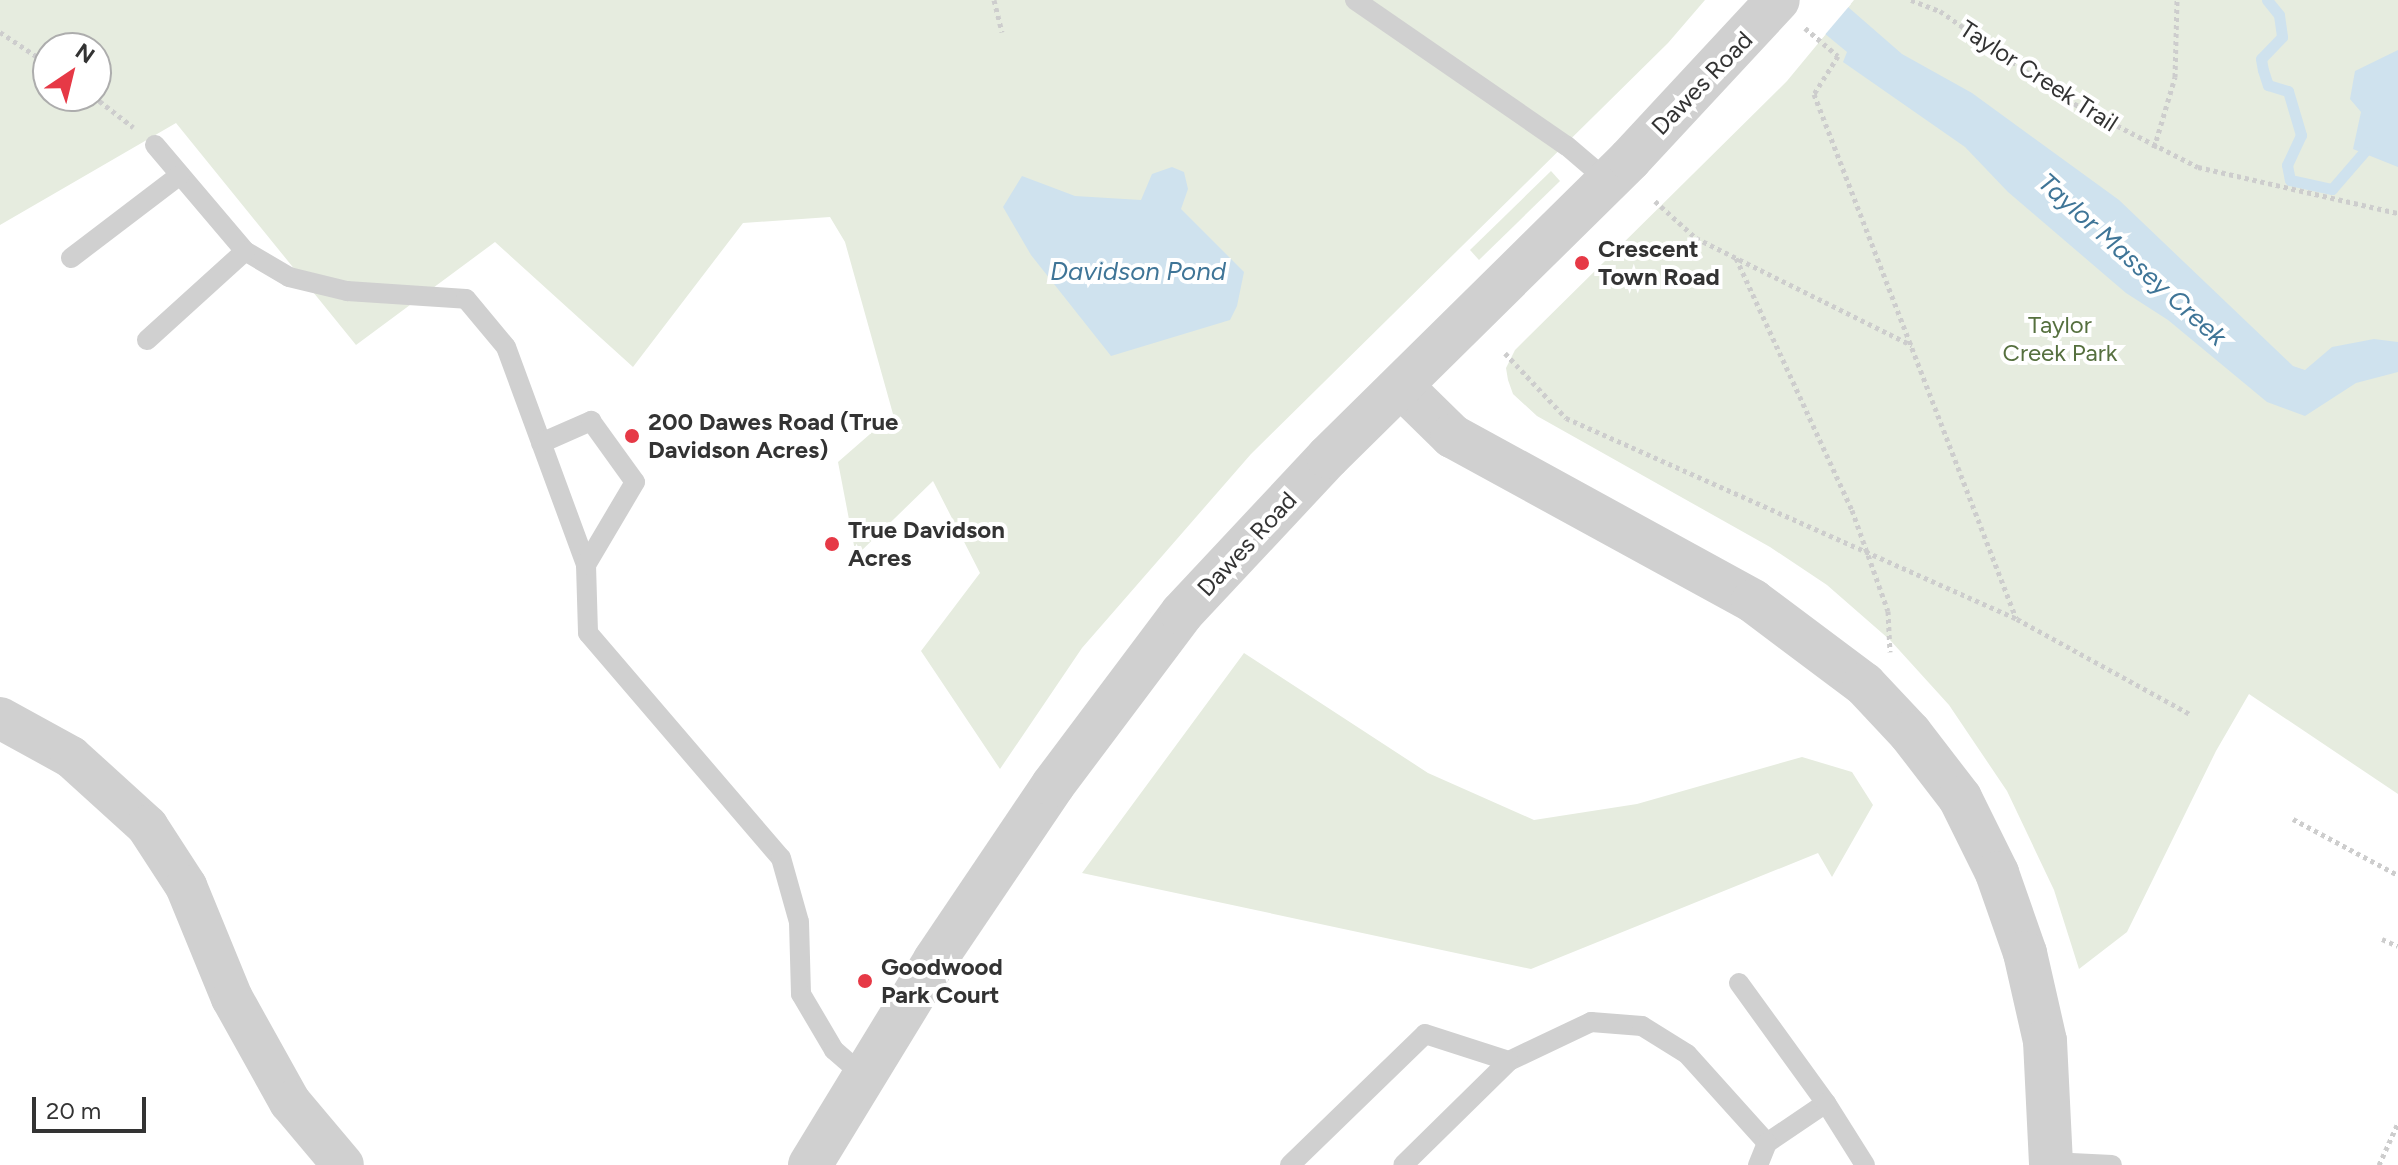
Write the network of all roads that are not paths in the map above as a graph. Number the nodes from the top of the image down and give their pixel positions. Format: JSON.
{"nodes":[{"id":1,"x":1355,"y":0,"type":"edge"},
{"id":2,"x":1778,"y":0,"type":"edge"},
{"id":3,"x":155,"y":145,"type":"road end"},
{"id":4,"x":180,"y":175,"type":"junction"},
{"id":5,"x":1608,"y":181,"type":"junction"},
{"id":6,"x":245,"y":251,"type":"junction"},
{"id":7,"x":71,"y":258,"type":"dead end"},
{"id":8,"x":147,"y":340,"type":"dead end"},
{"id":9,"x":1403,"y":388,"type":"junction"},
{"id":10,"x":541,"y":443,"type":"junction"},
{"id":11,"x":586,"y":565,"type":"junction"},
{"id":12,"x":0,"y":718,"type":"edge"},
{"id":13,"x":1739,"y":983,"type":"dead end"},
{"id":14,"x":1509,"y":1061,"type":"junction"},
{"id":15,"x":863,"y":1075,"type":"junction"},
{"id":16,"x":1826,"y":1103,"type":"junction"},
{"id":17,"x":1767,"y":1143,"type":"junction"},
{"id":18,"x":2051,"y":1163,"type":"edge"},
{"id":19,"x":343,"y":1165,"type":"edge"},
{"id":20,"x":810,"y":1165,"type":"edge"},
{"id":21,"x":1290,"y":1165,"type":"edge"},
{"id":22,"x":1403,"y":1165,"type":"edge"},
{"id":23,"x":1758,"y":1165,"type":"edge"},
{"id":24,"x":1865,"y":1165,"type":"edge"},
{"id":25,"x":2112,"y":1165,"type":"edge"}],
"edges":[{"from":1,"to":5,"type":"lane"},
{"from":2,"to":5,"type":"street","name":"Dawes Road"},
{"from":3,"to":4,"type":"lane"},
{"from":4,"to":6,"type":"lane"},
{"from":4,"to":7,"type":"lane"},
{"from":5,"to":9,"type":"street","name":"Dawes Road"},
{"from":6,"to":8,"type":"lane"},
{"from":6,"to":10,"type":"lane"},
{"from":9,"to":15,"type":"street","name":"Dawes Road"},
{"from":9,"to":18,"type":"street"},
{"from":10,"to":11,"type":"lane"},
{"from":10,"to":11,"type":"lane"},
{"from":11,"to":15,"type":"lane"},
{"from":12,"to":19,"type":"street"},
{"from":13,"to":16,"type":"lane"},
{"from":14,"to":17,"type":"lane"},
{"from":14,"to":21,"type":"lane"},
{"from":14,"to":22,"type":"lane"},
{"from":15,"to":20,"type":"street","name":"Dawes Road"},
{"from":16,"to":17,"type":"lane"},
{"from":16,"to":24,"type":"lane"},
{"from":17,"to":23,"type":"lane"},
{"from":18,"to":25,"type":"lane"}]}
